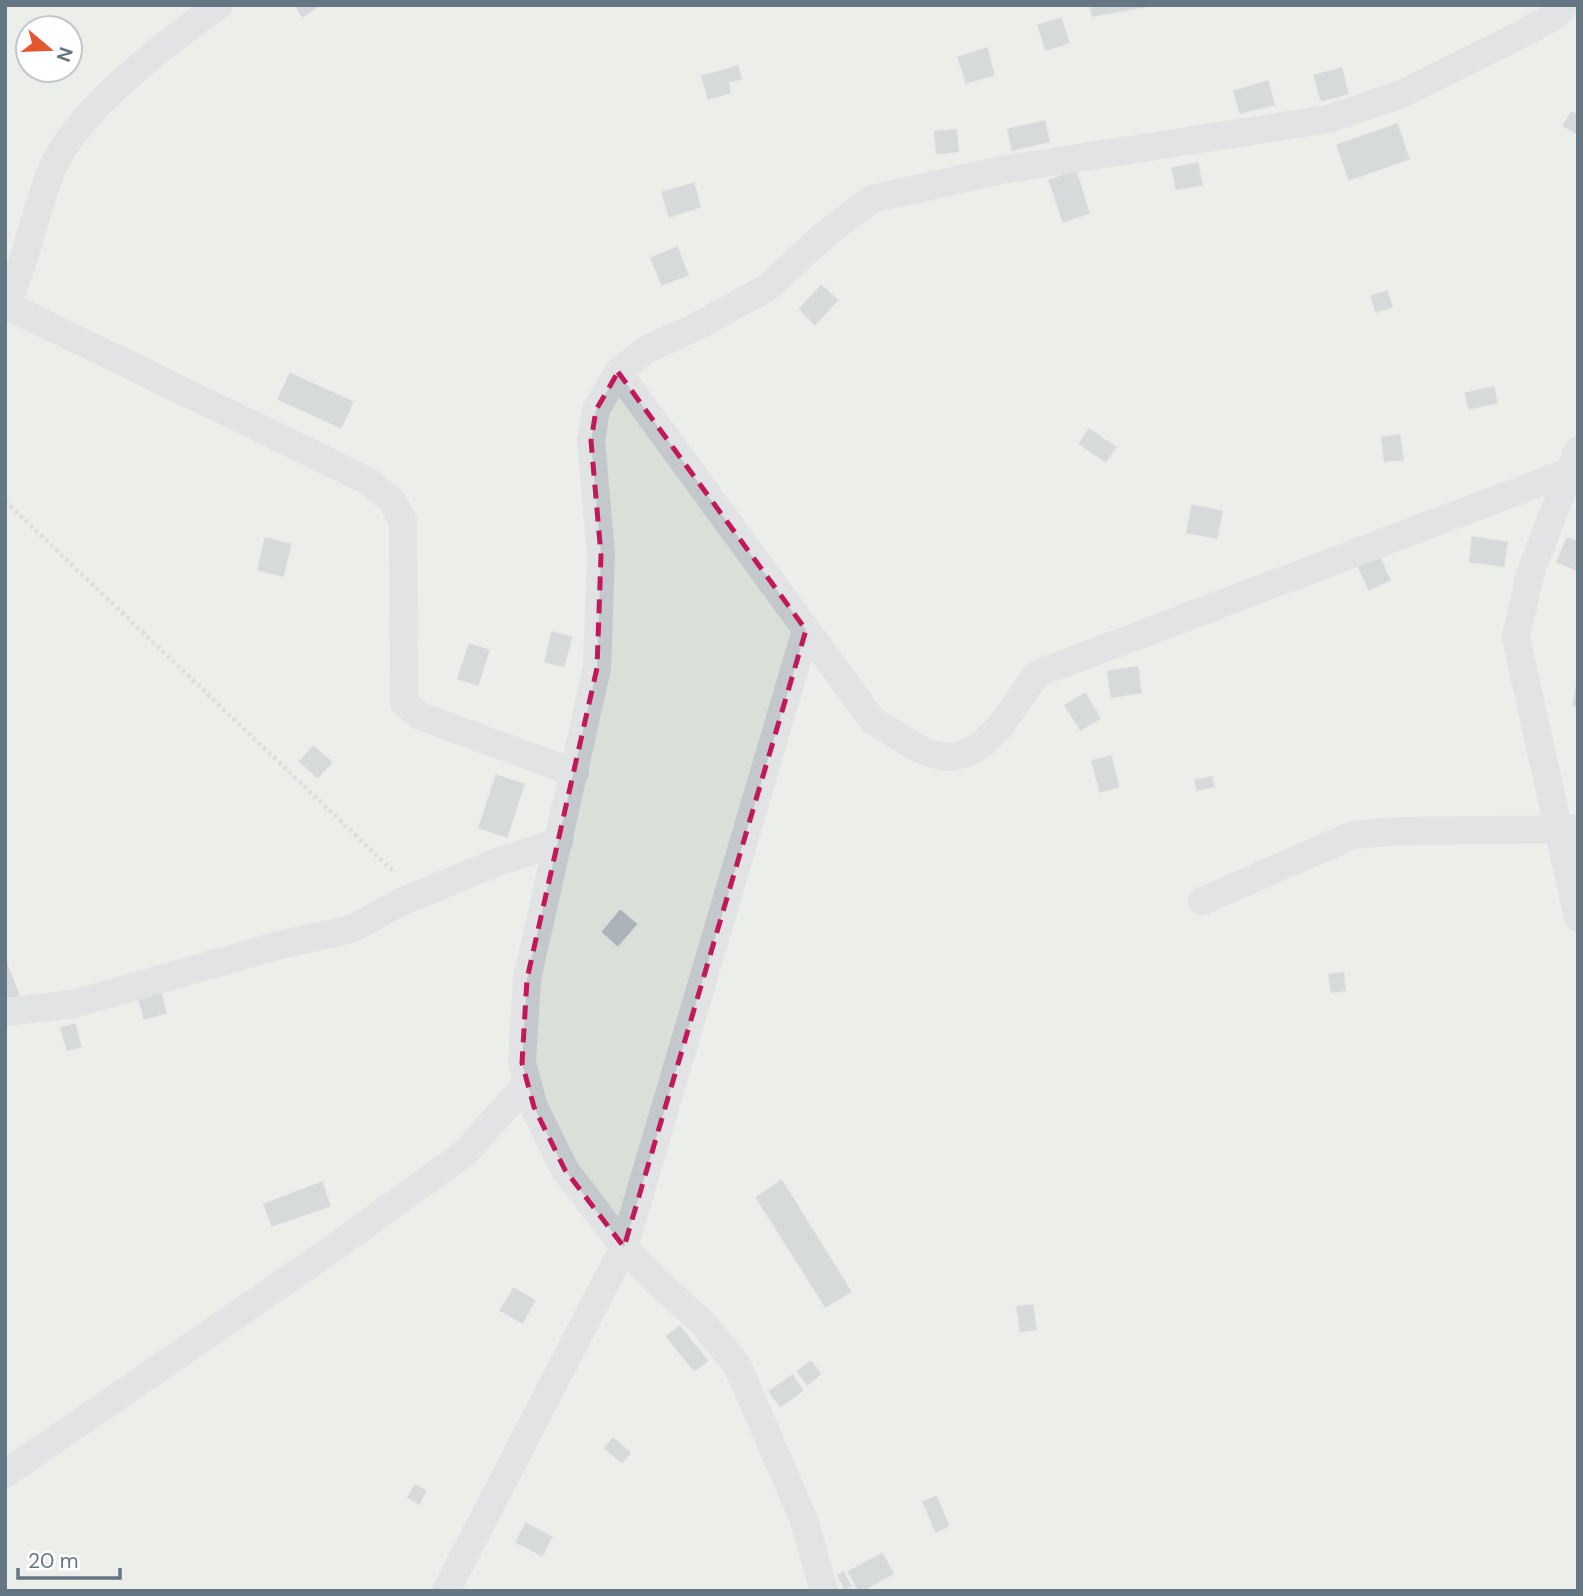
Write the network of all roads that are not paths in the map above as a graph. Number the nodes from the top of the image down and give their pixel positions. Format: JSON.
{"nodes":[{"id":1,"x":219,"y":5,"type":"edge"},
{"id":2,"x":1565,"y":5,"type":"edge"},
{"id":3,"x":6,"y":306,"type":"edge"},
{"id":4,"x":618,"y":372,"type":"junction"},
{"id":5,"x":1573,"y":461,"type":"edge"},
{"id":6,"x":806,"y":629,"type":"junction"},
{"id":7,"x":575,"y":773,"type":"junction"},
{"id":8,"x":1569,"y":829,"type":"edge"},
{"id":9,"x":559,"y":842,"type":"junction"},
{"id":10,"x":1202,"y":901,"type":"dead end"},
{"id":11,"x":1578,"y":918,"type":"edge"},
{"id":12,"x":5,"y":1012,"type":"edge"},
{"id":13,"x":526,"y":1084,"type":"junction"},
{"id":14,"x":624,"y":1247,"type":"junction"},
{"id":15,"x":5,"y":1474,"type":"edge"},
{"id":16,"x":446,"y":1591,"type":"edge"},
{"id":17,"x":824,"y":1591,"type":"edge"}],
"edges":[{"from":1,"to":3,"type":"street"},
{"from":2,"to":4,"type":"street"},
{"from":3,"to":7,"type":"street"},
{"from":4,"to":6,"type":"street"},
{"from":4,"to":7,"type":"street"},
{"from":5,"to":6,"type":"street"},
{"from":5,"to":8,"type":"street"},
{"from":6,"to":14,"type":"street"},
{"from":7,"to":9,"type":"street"},
{"from":8,"to":10,"type":"street"},
{"from":8,"to":11,"type":"street"},
{"from":9,"to":12,"type":"street"},
{"from":9,"to":13,"type":"street"},
{"from":13,"to":14,"type":"street"},
{"from":13,"to":15,"type":"street"},
{"from":14,"to":16,"type":"street"},
{"from":14,"to":17,"type":"street"}]}
